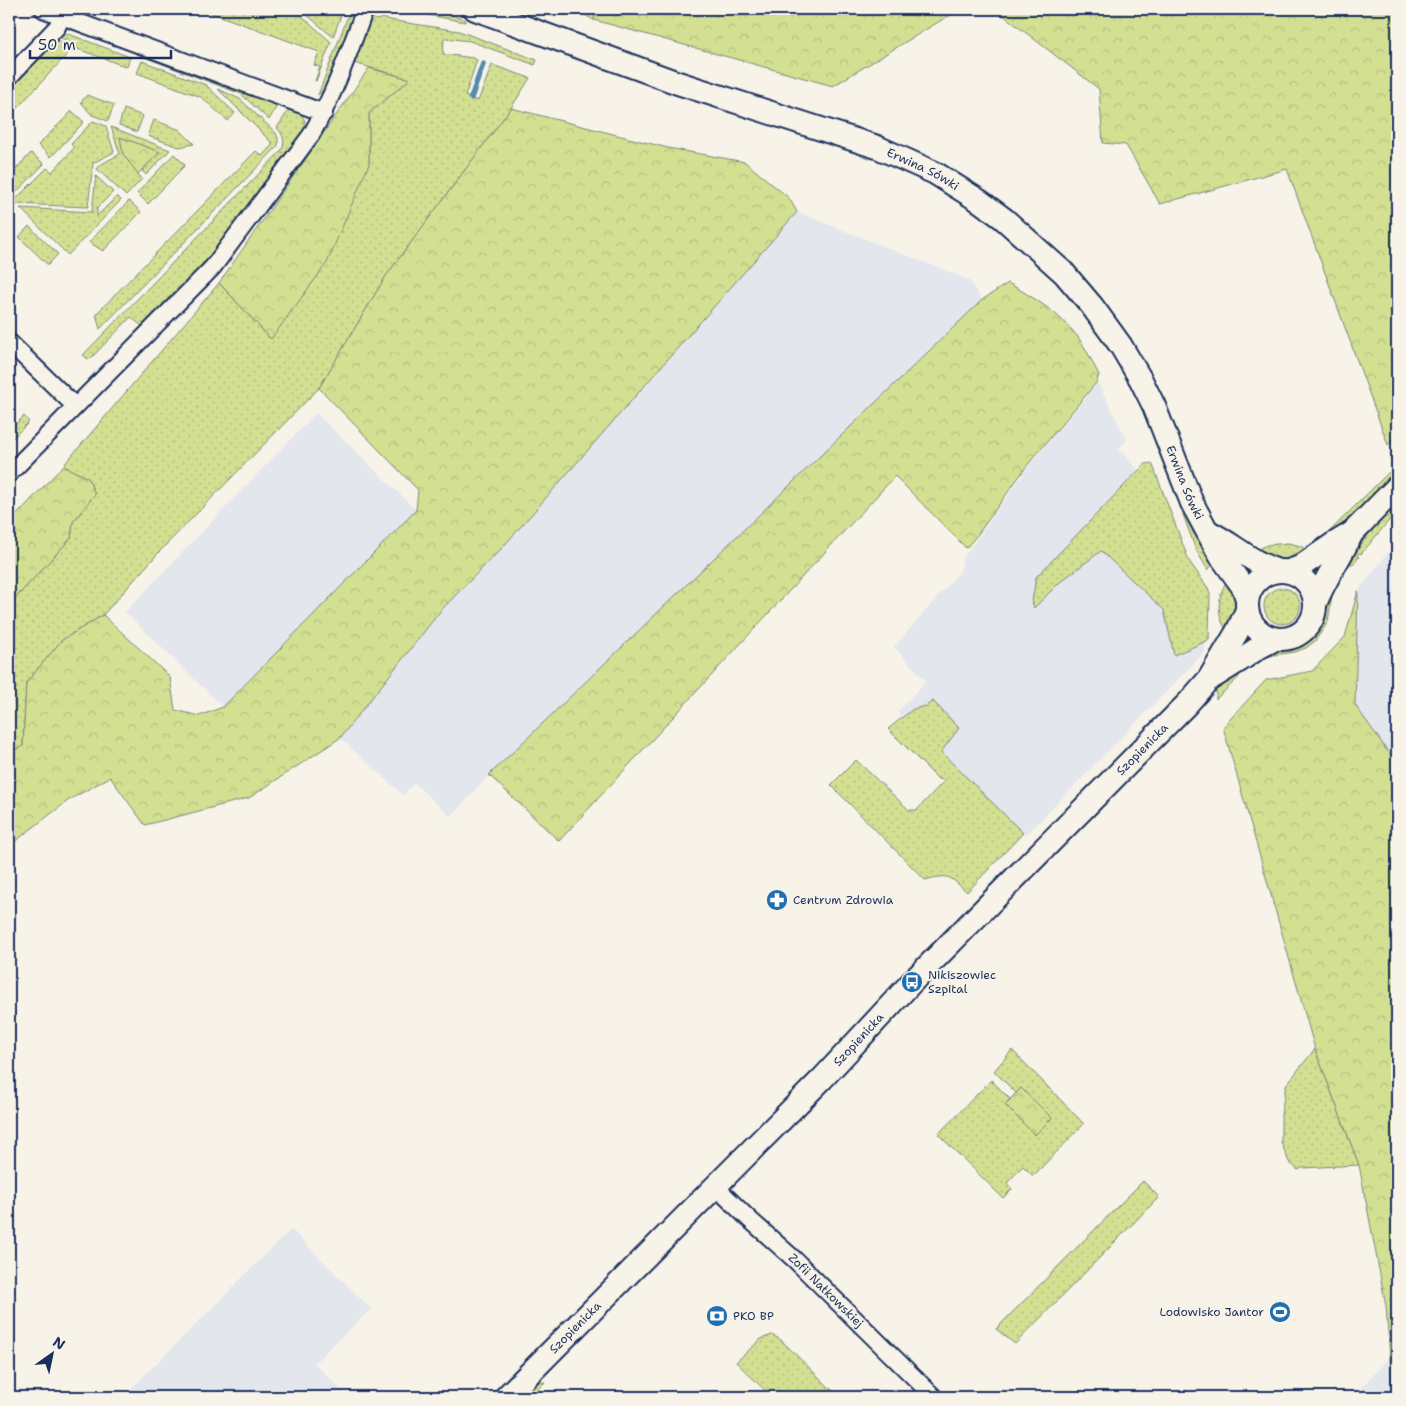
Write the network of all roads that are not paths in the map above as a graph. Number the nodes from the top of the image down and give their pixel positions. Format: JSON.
{"nodes":[{"id":1,"x":43,"y":9,"type":"edge"},
{"id":2,"x":365,"y":9,"type":"edge"},
{"id":3,"x":475,"y":9,"type":"edge"},
{"id":4,"x":62,"y":16,"type":"junction"},
{"id":5,"x":9,"y":77,"type":"edge"},
{"id":6,"x":324,"y":113,"type":"junction"},
{"id":7,"x":9,"y":342,"type":"edge"},
{"id":8,"x":75,"y":406,"type":"junction"},
{"id":9,"x":9,"y":474,"type":"edge"},
{"id":10,"x":1397,"y":487,"type":"edge"},
{"id":11,"x":1209,"y":532,"type":"junction"},
{"id":12,"x":1352,"y":533,"type":"junction"},
{"id":13,"x":1283,"y":571,"type":"junction"},
{"id":14,"x":1316,"y":602,"type":"junction"},
{"id":15,"x":1247,"y":605,"type":"junction"},
{"id":16,"x":1275,"y":639,"type":"junction"},
{"id":17,"x":1209,"y":679,"type":"junction"},
{"id":18,"x":716,"y":1187,"type":"junction"},
{"id":19,"x":506,"y":1397,"type":"edge"},
{"id":20,"x":934,"y":1397,"type":"edge"}],
"edges":[{"from":1,"to":4,"type":"street"},
{"from":2,"to":6,"type":"street"},
{"from":3,"to":11,"type":"street","name":"Erwina Sówki"},
{"from":4,"to":5,"type":"street"},
{"from":4,"to":6,"type":"street"},
{"from":6,"to":8,"type":"street"},
{"from":7,"to":8,"type":"street"},
{"from":8,"to":9,"type":"street"},
{"from":10,"to":12,"type":"street"},
{"from":11,"to":13,"type":"street","name":"Erwina Sówki"},
{"from":11,"to":15,"type":"street","name":"Erwina Sówki"},
{"from":12,"to":13,"type":"street"},
{"from":12,"to":14,"type":"street"},
{"from":13,"to":14,"type":"street"},
{"from":13,"to":15,"type":"street"},
{"from":14,"to":16,"type":"street"},
{"from":15,"to":16,"type":"street"},
{"from":15,"to":17,"type":"street","name":"Szopienicka"},
{"from":16,"to":17,"type":"street","name":"Szopienicka"},
{"from":17,"to":18,"type":"street","name":"Szopienicka"},
{"from":18,"to":19,"type":"street","name":"Szopienicka"},
{"from":18,"to":20,"type":"street","name":"Zofii Nałkowskiej"}]}
